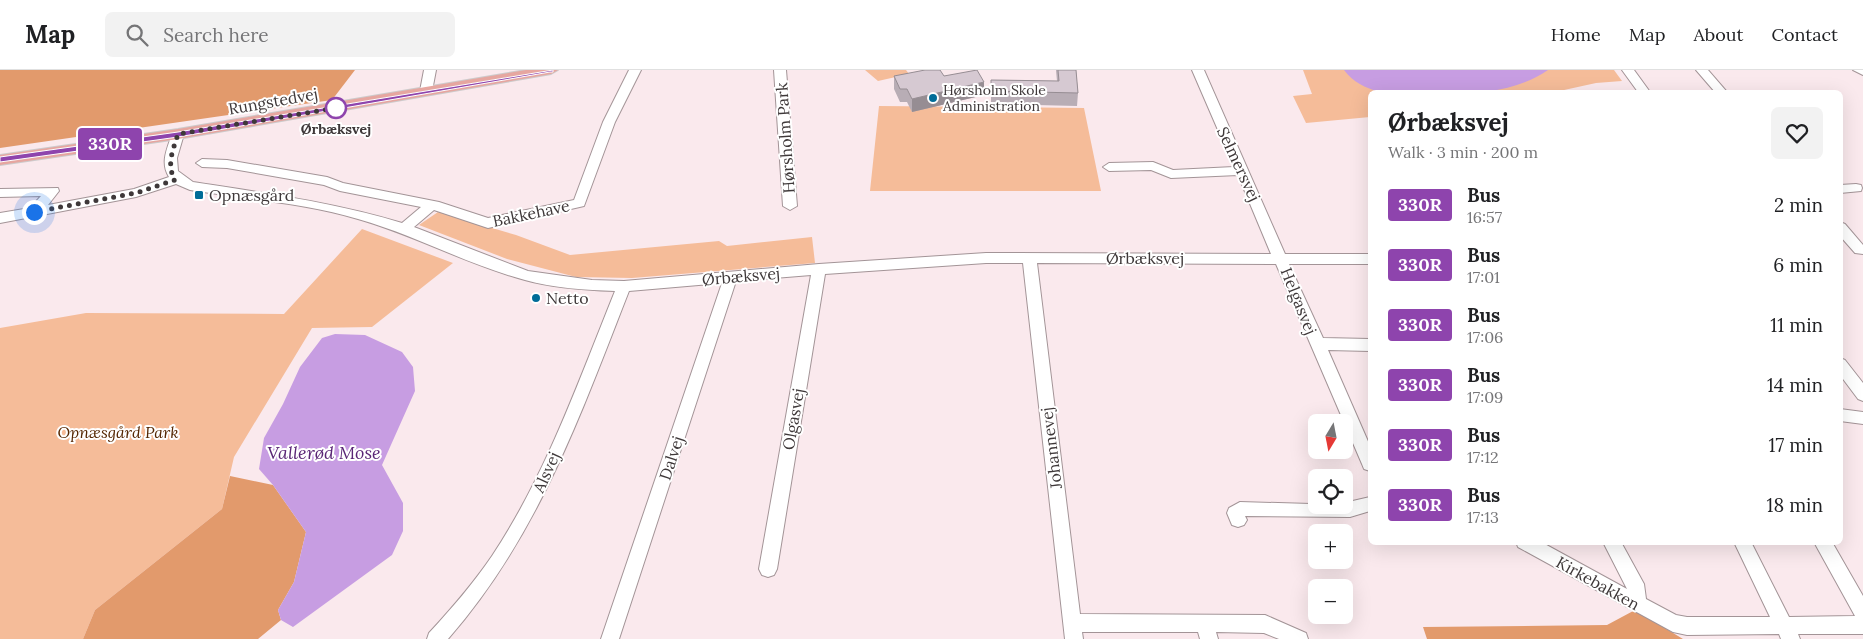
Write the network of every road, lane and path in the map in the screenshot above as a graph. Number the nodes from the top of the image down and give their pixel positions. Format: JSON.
{"nodes":[{"id":1,"x":430,"y":70,"type":"edge"},
{"id":2,"x":551,"y":70,"type":"edge"},
{"id":3,"x":635,"y":70,"type":"edge"},
{"id":4,"x":780,"y":70,"type":"edge"},
{"id":5,"x":1198,"y":70,"type":"edge"},
{"id":6,"x":1628,"y":70,"type":"edge"},
{"id":7,"x":1702,"y":70,"type":"edge"},
{"id":8,"x":1859,"y":70,"type":"edge"},
{"id":9,"x":1863,"y":72,"type":"edge"},
{"id":10,"x":1643,"y":90,"type":"edge"},
{"id":11,"x":1719,"y":90,"type":"edge"},
{"id":12,"x":426,"y":91,"type":"junction"},
{"id":13,"x":178,"y":134,"type":"junction"},
{"id":14,"x":0,"y":160,"type":"edge"},
{"id":15,"x":202,"y":163,"type":"dead end"},
{"id":16,"x":1109,"y":168,"type":"dead end"},
{"id":17,"x":1242,"y":172,"type":"junction"},
{"id":18,"x":175,"y":180,"type":"junction"},
{"id":19,"x":1843,"y":189,"type":"edge"},
{"id":20,"x":1858,"y":189,"type":"edge"},
{"id":21,"x":0,"y":193,"type":"edge"},
{"id":22,"x":432,"y":205,"type":"junction"},
{"id":23,"x":790,"y":206,"type":"dead end"},
{"id":24,"x":34,"y":212,"type":"junction"},
{"id":25,"x":0,"y":218,"type":"edge"},
{"id":26,"x":404,"y":228,"type":"junction"},
{"id":27,"x":1843,"y":230,"type":"edge"},
{"id":28,"x":1860,"y":250,"type":"dead end"},
{"id":29,"x":1029,"y":257,"type":"junction"},
{"id":30,"x":1282,"y":258,"type":"junction"},
{"id":31,"x":1368,"y":259,"type":"edge"},
{"id":32,"x":819,"y":269,"type":"junction"},
{"id":33,"x":731,"y":276,"type":"junction"},
{"id":34,"x":624,"y":286,"type":"junction"},
{"id":35,"x":1316,"y":344,"type":"junction"},
{"id":36,"x":1368,"y":345,"type":"edge"},
{"id":37,"x":1843,"y":368,"type":"edge"},
{"id":38,"x":1863,"y":395,"type":"edge"},
{"id":39,"x":1843,"y":415,"type":"edge"},
{"id":40,"x":1863,"y":418,"type":"edge"},
{"id":41,"x":1368,"y":460,"type":"edge"},
{"id":42,"x":1368,"y":505,"type":"edge"},
{"id":43,"x":1238,"y":520,"type":"dead end"},
{"id":44,"x":1529,"y":545,"type":"edge"},
{"id":45,"x":1613,"y":545,"type":"edge"},
{"id":46,"x":1744,"y":545,"type":"edge"},
{"id":47,"x":1824,"y":545,"type":"edge"},
{"id":48,"x":768,"y":569,"type":"dead end"},
{"id":49,"x":1638,"y":605,"type":"junction"},
{"id":50,"x":1863,"y":613,"type":"edge"},
{"id":51,"x":1863,"y":625,"type":"edge"},
{"id":52,"x":1073,"y":631,"type":"edge"},
{"id":53,"x":1207,"y":631,"type":"edge"},
{"id":54,"x":1787,"y":632,"type":"edge"},
{"id":55,"x":436,"y":639,"type":"edge"},
{"id":56,"x":610,"y":639,"type":"edge"},
{"id":57,"x":1299,"y":639,"type":"edge"}],
"edges":[{"from":1,"to":12,"type":"street"},
{"from":2,"to":12,"type":"main road","name":"Rungstedvej"},
{"from":3,"to":22,"type":"street","name":"Bakkehave"},
{"from":4,"to":23,"type":"street","name":"Hørsholm Park"},
{"from":5,"to":17,"type":"street","name":"Selmersvej"},
{"from":6,"to":10,"type":"street"},
{"from":7,"to":11,"type":"street"},
{"from":8,"to":9,"type":"street"},
{"from":12,"to":13,"type":"main road","name":"Rungstedvej"},
{"from":13,"to":14,"type":"main road","name":"Rungstedvej"},
{"from":13,"to":18,"type":"street"},
{"from":15,"to":22,"type":"street","name":"Bakkehave"},
{"from":16,"to":17,"type":"street"},
{"from":17,"to":30,"type":"street","name":"Selmersvej"},
{"from":18,"to":24,"type":"street"},
{"from":18,"to":26,"type":"street","name":"Ørbæksvej"},
{"from":19,"to":20,"type":"street"},
{"from":21,"to":24,"type":"street"},
{"from":22,"to":26,"type":"street"},
{"from":24,"to":25,"type":"street"},
{"from":26,"to":34,"type":"street","name":"Ørbæksvej"},
{"from":27,"to":28,"type":"street"},
{"from":29,"to":30,"type":"street","name":"Ørbæksvej"},
{"from":29,"to":32,"type":"street","name":"Ørbæksvej"},
{"from":29,"to":52,"type":"street","name":"Johannevej"},
{"from":30,"to":31,"type":"street","name":"Ørbæksvej"},
{"from":30,"to":35,"type":"street","name":"Helgasvej"},
{"from":32,"to":33,"type":"street","name":"Ørbæksvej"},
{"from":32,"to":48,"type":"street","name":"Olgasvej"},
{"from":33,"to":34,"type":"street","name":"Ørbæksvej"},
{"from":33,"to":56,"type":"street","name":"Dalvej"},
{"from":34,"to":55,"type":"street","name":"Alsvej"},
{"from":35,"to":36,"type":"street","name":"Helgasvej"},
{"from":35,"to":41,"type":"street","name":"Helgasvej"},
{"from":37,"to":38,"type":"street"},
{"from":39,"to":40,"type":"street"},
{"from":42,"to":43,"type":"street"},
{"from":44,"to":49,"type":"street","name":"Kirkebakken"},
{"from":45,"to":49,"type":"street"},
{"from":46,"to":54,"type":"street"},
{"from":47,"to":50,"type":"street"},
{"from":49,"to":54,"type":"street","name":"Kirkebakken"},
{"from":51,"to":54,"type":"street"},
{"from":52,"to":53,"type":"street"},
{"from":53,"to":57,"type":"street"}]}
